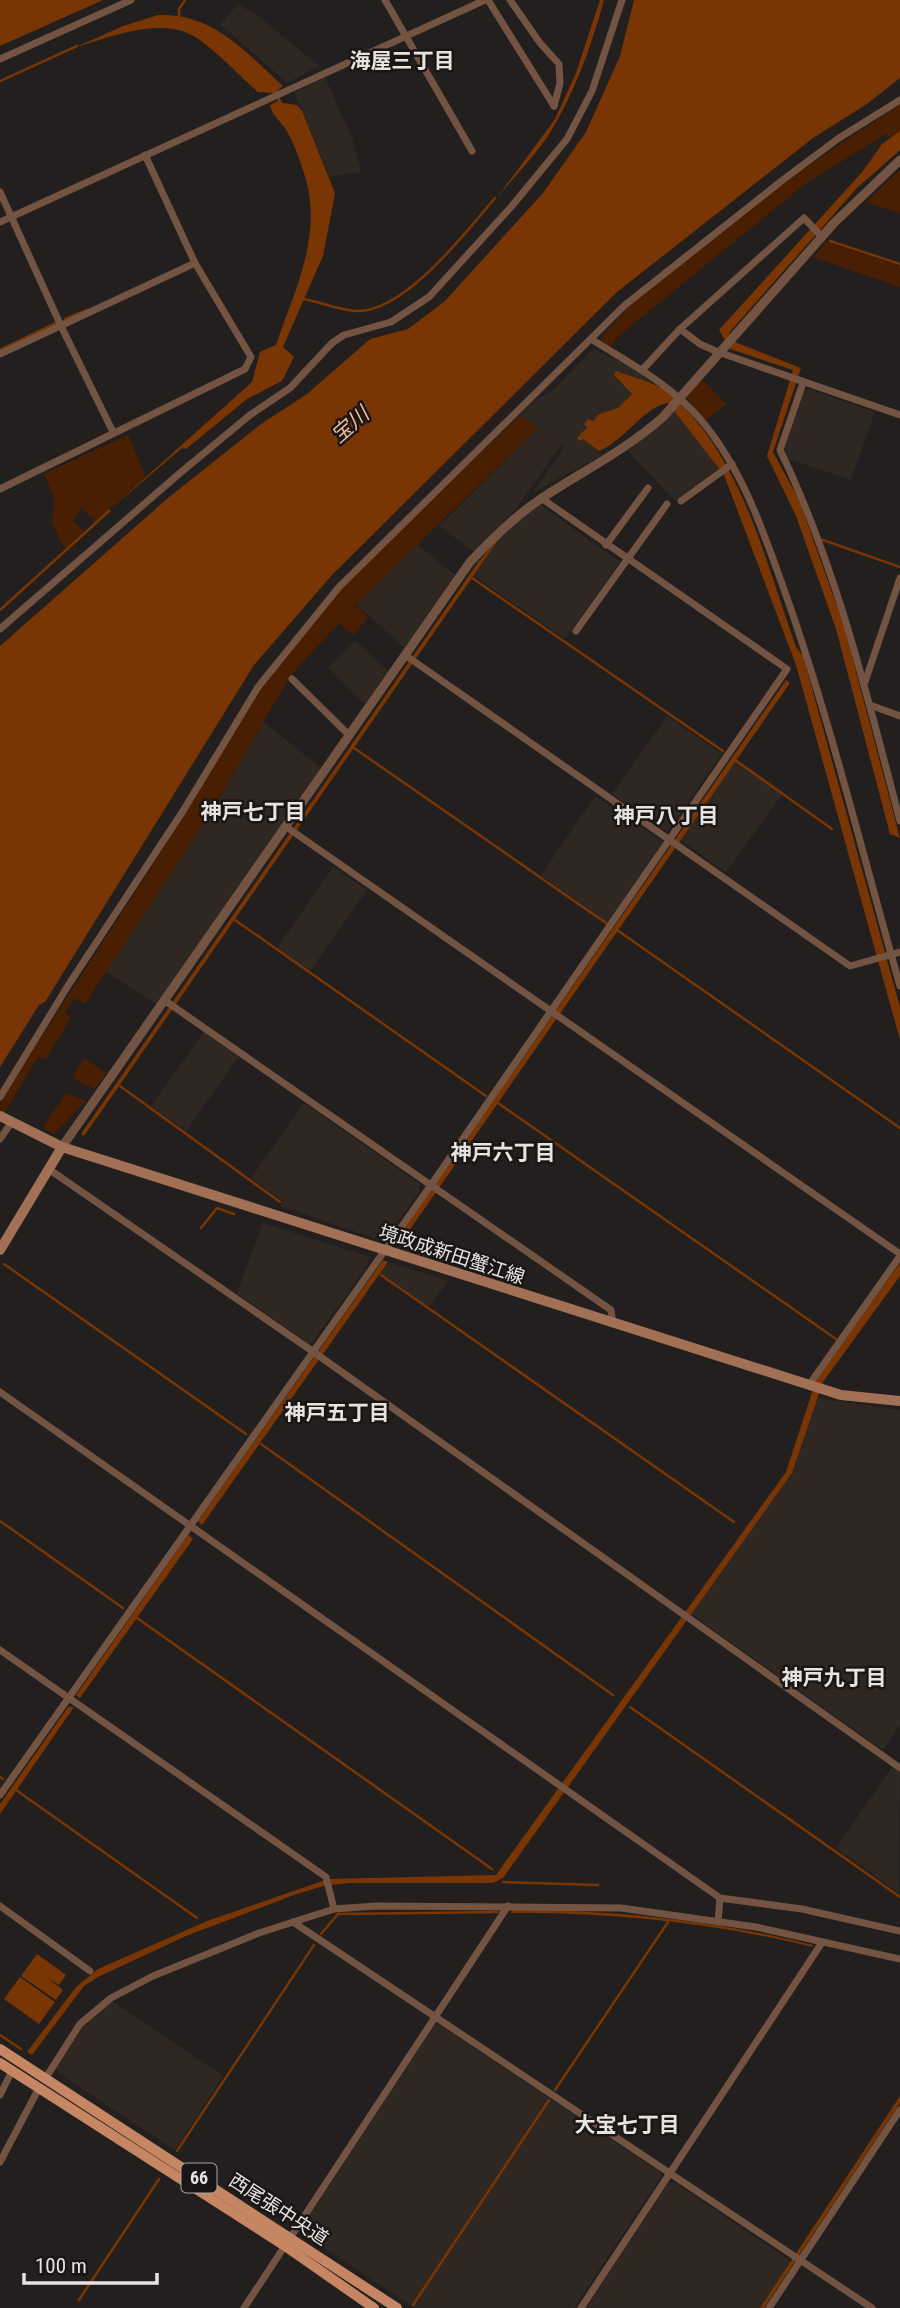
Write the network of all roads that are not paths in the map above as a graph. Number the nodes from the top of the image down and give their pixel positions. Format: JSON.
{"nodes":[{"id":1,"x":131,"y":0,"type":"edge"},
{"id":2,"x":385,"y":0,"type":"edge"},
{"id":3,"x":486,"y":0,"type":"edge"},
{"id":4,"x":510,"y":0,"type":"edge"},
{"id":5,"x":622,"y":0,"type":"edge"},
{"id":6,"x":405,"y":37,"type":"junction"},
{"id":7,"x":0,"y":59,"type":"edge"},
{"id":8,"x":900,"y":100,"type":"edge"},
{"id":9,"x":472,"y":151,"type":"dead end"},
{"id":10,"x":145,"y":155,"type":"junction"},
{"id":11,"x":900,"y":160,"type":"edge"},
{"id":12,"x":0,"y":192,"type":"edge"},
{"id":13,"x":11,"y":217,"type":"junction"},
{"id":14,"x":0,"y":222,"type":"edge"},
{"id":15,"x":820,"y":235,"type":"junction"},
{"id":16,"x":195,"y":263,"type":"junction"},
{"id":17,"x":61,"y":326,"type":"junction"},
{"id":18,"x":680,"y":329,"type":"junction"},
{"id":19,"x":591,"y":339,"type":"junction"},
{"id":20,"x":718,"y":352,"type":"junction"},
{"id":21,"x":0,"y":354,"type":"edge"},
{"id":22,"x":643,"y":369,"type":"junction"},
{"id":23,"x":801,"y":382,"type":"junction"},
{"id":24,"x":678,"y":398,"type":"junction"},
{"id":25,"x":900,"y":415,"type":"edge"},
{"id":26,"x":113,"y":432,"type":"junction"},
{"id":27,"x":731,"y":465,"type":"junction"},
{"id":28,"x":648,"y":488,"type":"dead end"},
{"id":29,"x":0,"y":489,"type":"edge"},
{"id":30,"x":541,"y":498,"type":"junction"},
{"id":31,"x":681,"y":501,"type":"dead end"},
{"id":32,"x":667,"y":503,"type":"dead end"},
{"id":33,"x":606,"y":545,"type":"junction"},
{"id":34,"x":626,"y":559,"type":"junction"},
{"id":35,"x":900,"y":578,"type":"edge"},
{"id":36,"x":0,"y":629,"type":"edge"},
{"id":37,"x":576,"y":631,"type":"dead end"},
{"id":38,"x":410,"y":659,"type":"junction"},
{"id":39,"x":292,"y":679,"type":"dead end"},
{"id":40,"x":864,"y":683,"type":"junction"},
{"id":41,"x":870,"y":705,"type":"junction"},
{"id":42,"x":900,"y":716,"type":"edge"},
{"id":43,"x":349,"y":735,"type":"junction"},
{"id":44,"x":900,"y":821,"type":"edge"},
{"id":45,"x":290,"y":830,"type":"junction"},
{"id":46,"x":673,"y":842,"type":"junction"},
{"id":47,"x":900,"y":952,"type":"edge"},
{"id":48,"x":889,"y":955,"type":"junction"},
{"id":49,"x":900,"y":986,"type":"edge"},
{"id":50,"x":169,"y":1004,"type":"junction"},
{"id":51,"x":555,"y":1013,"type":"junction"},
{"id":52,"x":0,"y":1097,"type":"edge"},
{"id":53,"x":0,"y":1116,"type":"edge"},
{"id":54,"x":11,"y":1123,"type":"junction"},
{"id":55,"x":0,"y":1139,"type":"edge"},
{"id":56,"x":62,"y":1147,"type":"junction"},
{"id":57,"x":50,"y":1170,"type":"junction"},
{"id":58,"x":435,"y":1188,"type":"junction"},
{"id":59,"x":0,"y":1250,"type":"edge"},
{"id":60,"x":382,"y":1251,"type":"junction"},
{"id":61,"x":900,"y":1255,"type":"edge"},
{"id":62,"x":613,"y":1324,"type":"junction"},
{"id":63,"x":317,"y":1354,"type":"junction"},
{"id":64,"x":809,"y":1385,"type":"junction"},
{"id":65,"x":0,"y":1392,"type":"edge"},
{"id":66,"x":900,"y":1401,"type":"edge"},
{"id":67,"x":190,"y":1525,"type":"junction"},
{"id":68,"x":0,"y":1650,"type":"edge"},
{"id":69,"x":68,"y":1698,"type":"junction"},
{"id":70,"x":900,"y":1768,"type":"edge"},
{"id":71,"x":0,"y":1795,"type":"edge"},
{"id":72,"x":720,"y":1898,"type":"junction"},
{"id":73,"x":0,"y":1906,"type":"edge"},
{"id":74,"x":508,"y":1906,"type":"junction"},
{"id":75,"x":334,"y":1909,"type":"junction"},
{"id":76,"x":293,"y":1922,"type":"junction"},
{"id":77,"x":718,"y":1922,"type":"junction"},
{"id":78,"x":900,"y":1931,"type":"edge"},
{"id":79,"x":821,"y":1944,"type":"junction"},
{"id":80,"x":900,"y":1959,"type":"edge"},
{"id":81,"x":90,"y":1971,"type":"dead end"},
{"id":82,"x":435,"y":2017,"type":"junction"},
{"id":83,"x":0,"y":2049,"type":"edge"},
{"id":84,"x":0,"y":2063,"type":"edge"},
{"id":85,"x":12,"y":2071,"type":"junction"},
{"id":86,"x":42,"y":2083,"type":"junction"},
{"id":87,"x":0,"y":2095,"type":"edge"},
{"id":88,"x":900,"y":2110,"type":"edge"},
{"id":89,"x":0,"y":2161,"type":"edge"},
{"id":90,"x":669,"y":2173,"type":"junction"},
{"id":91,"x":288,"y":2241,"type":"junction"},
{"id":92,"x":801,"y":2261,"type":"junction"},
{"id":93,"x":244,"y":2308,"type":"edge"},
{"id":94,"x":374,"y":2308,"type":"edge"},
{"id":95,"x":397,"y":2308,"type":"edge"},
{"id":96,"x":581,"y":2308,"type":"edge"},
{"id":97,"x":769,"y":2308,"type":"edge"},
{"id":98,"x":872,"y":2308,"type":"edge"}],
"edges":[{"from":1,"to":7,"type":"street"},
{"from":2,"to":6,"type":"street"},
{"from":3,"to":4,"type":"street"},
{"from":3,"to":6,"type":"street"},
{"from":5,"to":36,"type":"street"},
{"from":6,"to":9,"type":"street"},
{"from":6,"to":10,"type":"street"},
{"from":8,"to":19,"type":"street"},
{"from":10,"to":13,"type":"street"},
{"from":10,"to":16,"type":"street"},
{"from":11,"to":15,"type":"street"},
{"from":12,"to":13,"type":"street"},
{"from":13,"to":14,"type":"street"},
{"from":13,"to":17,"type":"street"},
{"from":15,"to":18,"type":"street"},
{"from":15,"to":20,"type":"street"},
{"from":16,"to":17,"type":"street"},
{"from":16,"to":26,"type":"street"},
{"from":17,"to":21,"type":"street"},
{"from":17,"to":26,"type":"street"},
{"from":18,"to":20,"type":"street"},
{"from":18,"to":22,"type":"street"},
{"from":19,"to":22,"type":"street"},
{"from":19,"to":52,"type":"street"},
{"from":20,"to":23,"type":"street"},
{"from":20,"to":24,"type":"street"},
{"from":22,"to":24,"type":"street"},
{"from":23,"to":25,"type":"street"},
{"from":23,"to":40,"type":"street"},
{"from":24,"to":27,"type":"street"},
{"from":24,"to":30,"type":"street"},
{"from":26,"to":29,"type":"street"},
{"from":27,"to":31,"type":"street"},
{"from":27,"to":48,"type":"street"},
{"from":28,"to":33,"type":"street"},
{"from":30,"to":33,"type":"street"},
{"from":30,"to":38,"type":"street"},
{"from":32,"to":34,"type":"street"},
{"from":33,"to":34,"type":"street"},
{"from":34,"to":37,"type":"street"},
{"from":34,"to":46,"type":"street"},
{"from":35,"to":40,"type":"street"},
{"from":38,"to":43,"type":"street"},
{"from":38,"to":46,"type":"street"},
{"from":39,"to":43,"type":"street"},
{"from":40,"to":41,"type":"street"},
{"from":41,"to":42,"type":"street"},
{"from":41,"to":44,"type":"street"},
{"from":43,"to":45,"type":"street"},
{"from":45,"to":50,"type":"street"},
{"from":45,"to":51,"type":"street"},
{"from":46,"to":48,"type":"street"},
{"from":46,"to":51,"type":"street"},
{"from":47,"to":48,"type":"street"},
{"from":48,"to":49,"type":"street"},
{"from":50,"to":56,"type":"street"},
{"from":50,"to":58,"type":"street"},
{"from":51,"to":58,"type":"street"},
{"from":51,"to":61,"type":"street"},
{"from":53,"to":54,"type":"main road","name":"境政成新田蟹江線"},
{"from":54,"to":55,"type":"street"},
{"from":54,"to":56,"type":"main road","name":"境政成新田蟹江線"},
{"from":56,"to":57,"type":"main road"},
{"from":56,"to":60,"type":"main road","name":"境政成新田蟹江線"},
{"from":57,"to":59,"type":"main road"},
{"from":57,"to":63,"type":"street"},
{"from":58,"to":60,"type":"street"},
{"from":58,"to":62,"type":"street"},
{"from":60,"to":62,"type":"main road","name":"境政成新田蟹江線"},
{"from":60,"to":63,"type":"street"},
{"from":61,"to":64,"type":"street"},
{"from":62,"to":64,"type":"main road","name":"境政成新田蟹江線"},
{"from":63,"to":67,"type":"street"},
{"from":63,"to":70,"type":"street"},
{"from":64,"to":66,"type":"main road","name":"境政成新田蟹江線"},
{"from":65,"to":67,"type":"street"},
{"from":67,"to":69,"type":"street"},
{"from":67,"to":72,"type":"street"},
{"from":68,"to":69,"type":"street"},
{"from":69,"to":71,"type":"street"},
{"from":69,"to":75,"type":"street"},
{"from":72,"to":77,"type":"street"},
{"from":72,"to":78,"type":"street"},
{"from":73,"to":81,"type":"street"},
{"from":74,"to":75,"type":"street"},
{"from":74,"to":77,"type":"street"},
{"from":74,"to":82,"type":"street"},
{"from":75,"to":76,"type":"street"},
{"from":76,"to":82,"type":"street"},
{"from":76,"to":86,"type":"street"},
{"from":77,"to":79,"type":"street"},
{"from":79,"to":80,"type":"street"},
{"from":79,"to":90,"type":"street"},
{"from":82,"to":90,"type":"street"},
{"from":82,"to":91,"type":"street"},
{"from":83,"to":86,"type":"main road","name":"西尾張中央道","number":"66"},
{"from":84,"to":85,"type":"main road","name":"西尾張中央道","number":"66"},
{"from":85,"to":86,"type":"main road","name":"西尾張中央道","number":"66"},
{"from":85,"to":87,"type":"street"},
{"from":86,"to":89,"type":"street"},
{"from":86,"to":91,"type":"main road","name":"西尾張中央道","number":"66"},
{"from":88,"to":92,"type":"street"},
{"from":90,"to":92,"type":"street"},
{"from":90,"to":96,"type":"street"},
{"from":91,"to":93,"type":"street"},
{"from":91,"to":94,"type":"main road","name":"西尾張中央道","number":"66"},
{"from":91,"to":95,"type":"main road","name":"西尾張中央道","number":"66"},
{"from":92,"to":97,"type":"street"},
{"from":92,"to":98,"type":"street"}]}
